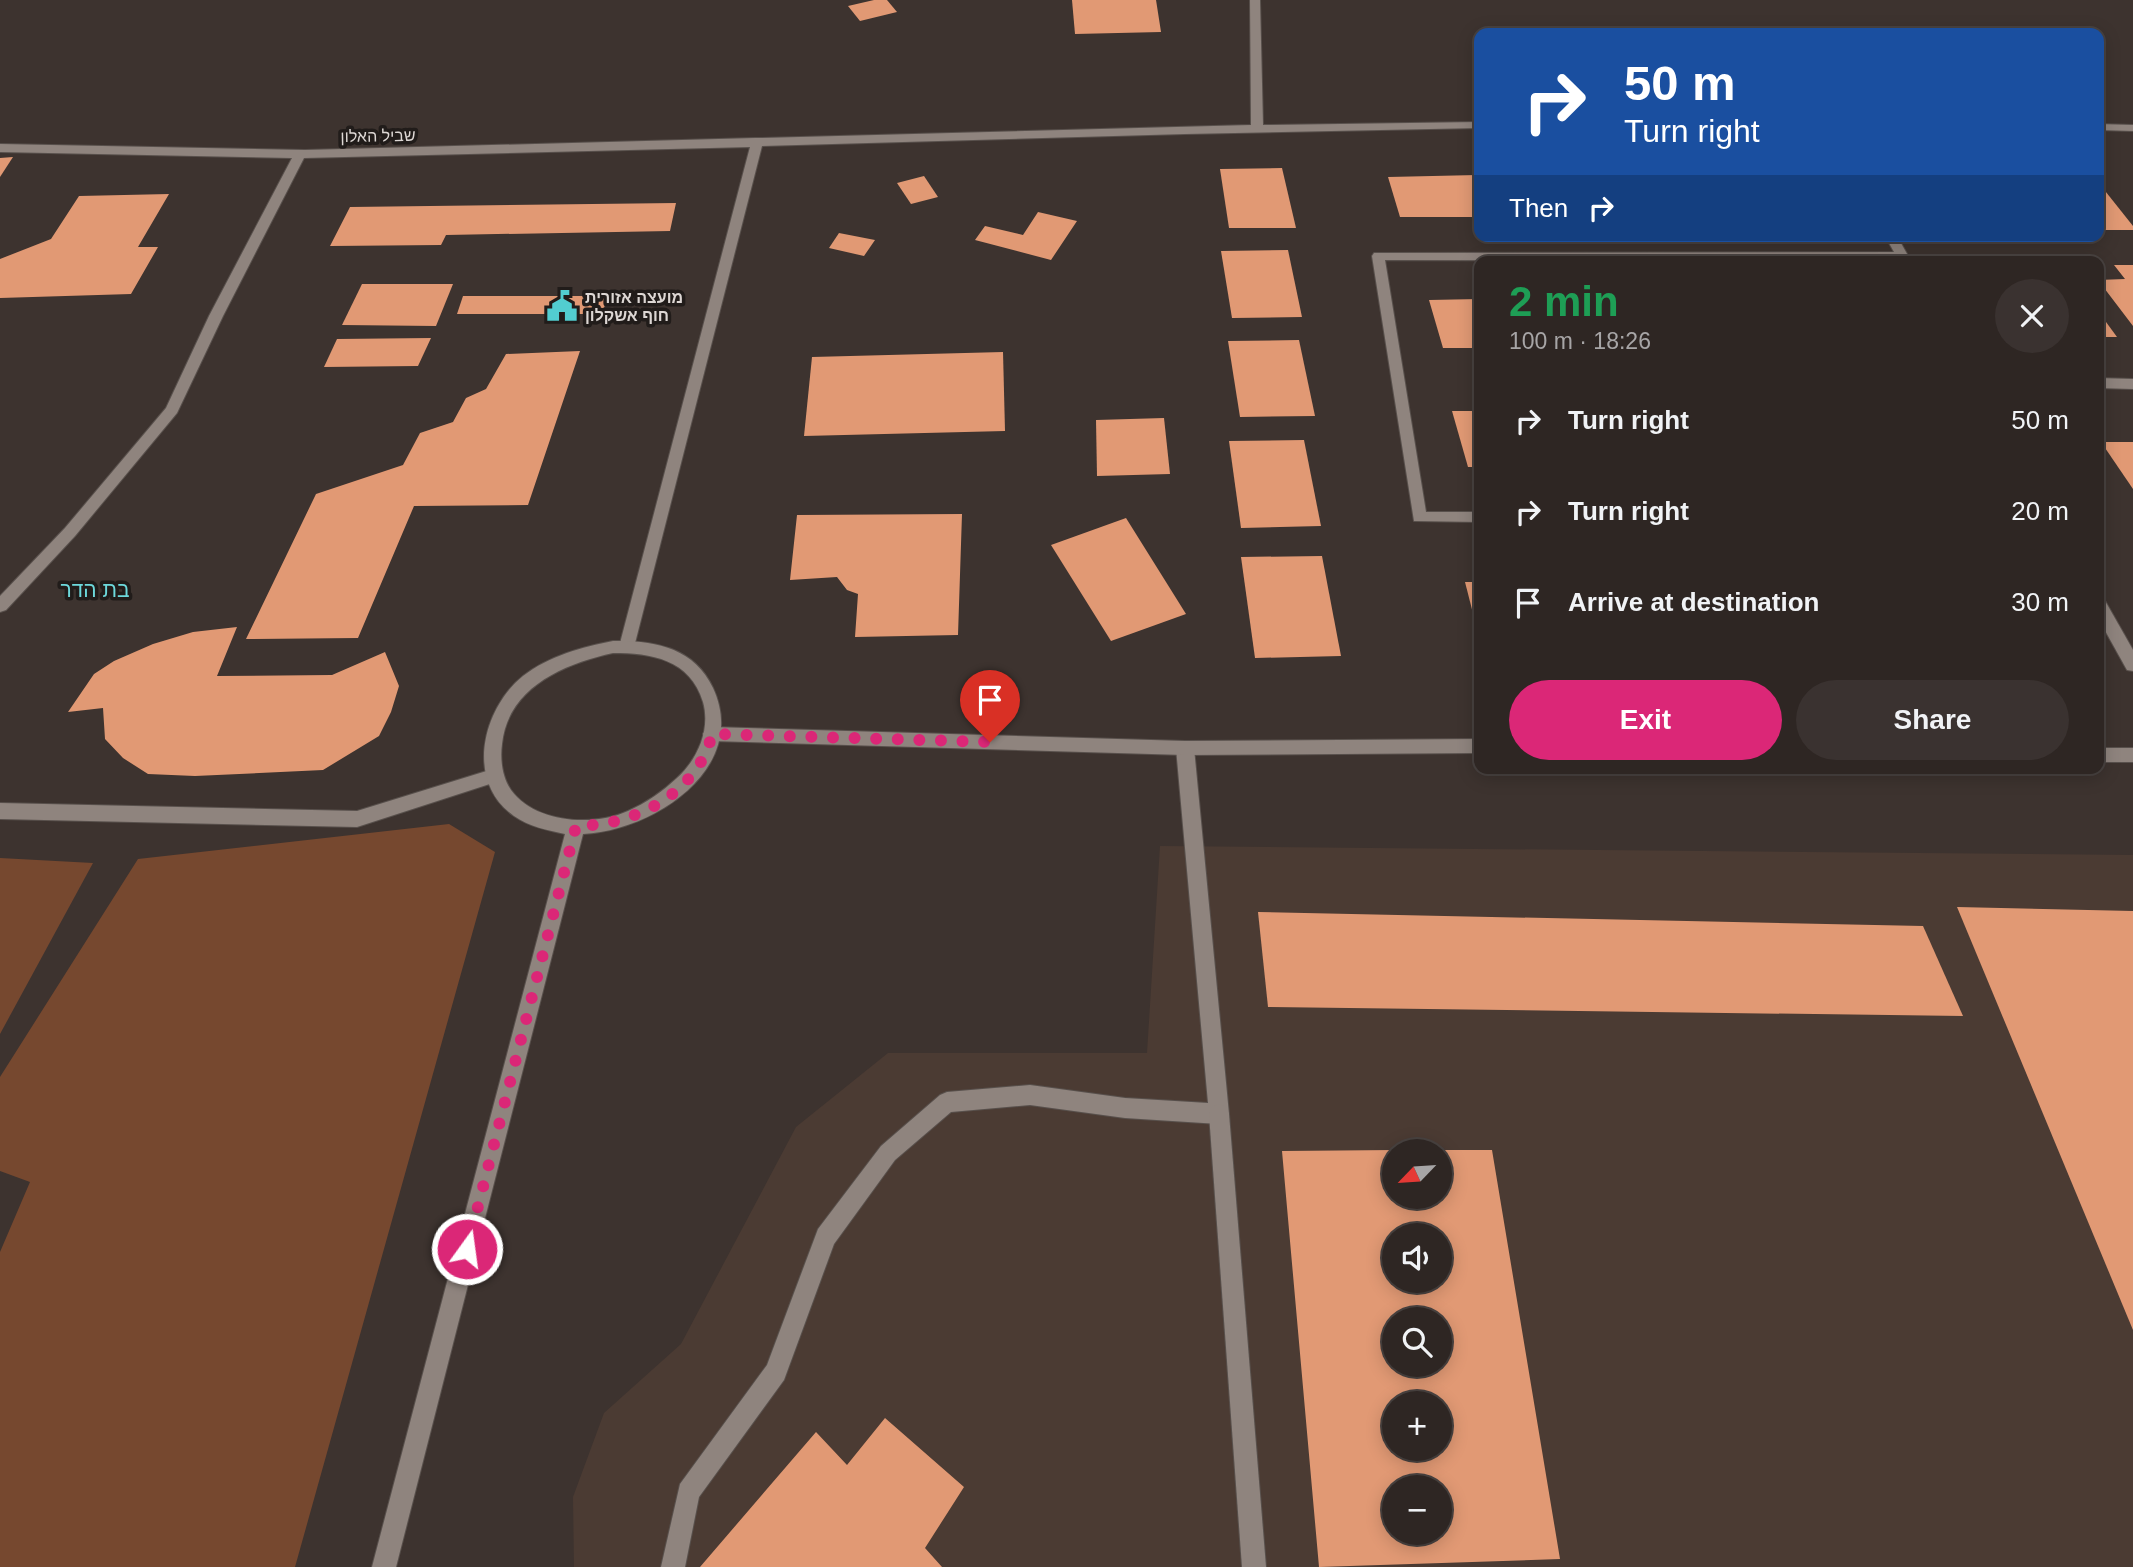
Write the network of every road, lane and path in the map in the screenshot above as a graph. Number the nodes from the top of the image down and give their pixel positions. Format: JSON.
{"nodes":[{"id":1,"x":1255,"y":0,"type":"edge"},
{"id":2,"x":1474,"y":125,"type":"edge"},
{"id":3,"x":2104,"y":127,"type":"edge"},
{"id":4,"x":1257,"y":128,"type":"junction"},
{"id":5,"x":2133,"y":128,"type":"edge"},
{"id":6,"x":757,"y":144,"type":"junction"},
{"id":7,"x":0,"y":148,"type":"edge"},
{"id":8,"x":300,"y":154,"type":"junction"},
{"id":9,"x":1474,"y":256,"type":"edge"},
{"id":10,"x":2104,"y":383,"type":"edge"},
{"id":11,"x":2133,"y":384,"type":"edge"},
{"id":12,"x":1474,"y":517,"type":"edge"},
{"id":13,"x":0,"y":606,"type":"edge"},
{"id":14,"x":2104,"y":614,"type":"edge"},
{"id":15,"x":627,"y":647,"type":"junction"},
{"id":16,"x":2133,"y":665,"type":"edge"},
{"id":17,"x":712,"y":734,"type":"junction"},
{"id":18,"x":1474,"y":746,"type":"edge"},
{"id":19,"x":1185,"y":748,"type":"junction"},
{"id":20,"x":2104,"y":755,"type":"edge"},
{"id":21,"x":2133,"y":755,"type":"edge"},
{"id":22,"x":493,"y":776,"type":"junction"},
{"id":23,"x":0,"y":811,"type":"edge"},
{"id":24,"x":576,"y":826,"type":"junction"},
{"id":25,"x":1219,"y":1114,"type":"junction"},
{"id":26,"x":384,"y":1567,"type":"edge"},
{"id":27,"x":673,"y":1567,"type":"edge"},
{"id":28,"x":1254,"y":1567,"type":"edge"}],
"edges":[{"from":1,"to":4,"type":"street"},
{"from":2,"to":4,"type":"street","name":"שביל האלון"},
{"from":3,"to":5,"type":"street"},
{"from":4,"to":6,"type":"street","name":"שביל האלון"},
{"from":6,"to":8,"type":"street","name":"שביל האלון"},
{"from":6,"to":15,"type":"street"},
{"from":7,"to":8,"type":"street","name":"שביל האלון"},
{"from":8,"to":13,"type":"street"},
{"from":9,"to":12,"type":"street"},
{"from":10,"to":11,"type":"street"},
{"from":14,"to":16,"type":"street"},
{"from":15,"to":17,"type":"street"},
{"from":15,"to":22,"type":"street"},
{"from":17,"to":19,"type":"street"},
{"from":17,"to":24,"type":"street"},
{"from":18,"to":19,"type":"street"},
{"from":19,"to":25,"type":"street"},
{"from":20,"to":21,"type":"street"},
{"from":22,"to":23,"type":"street"},
{"from":22,"to":24,"type":"street"},
{"from":24,"to":26,"type":"street"},
{"from":25,"to":27,"type":"street"},
{"from":25,"to":28,"type":"street"}]}
